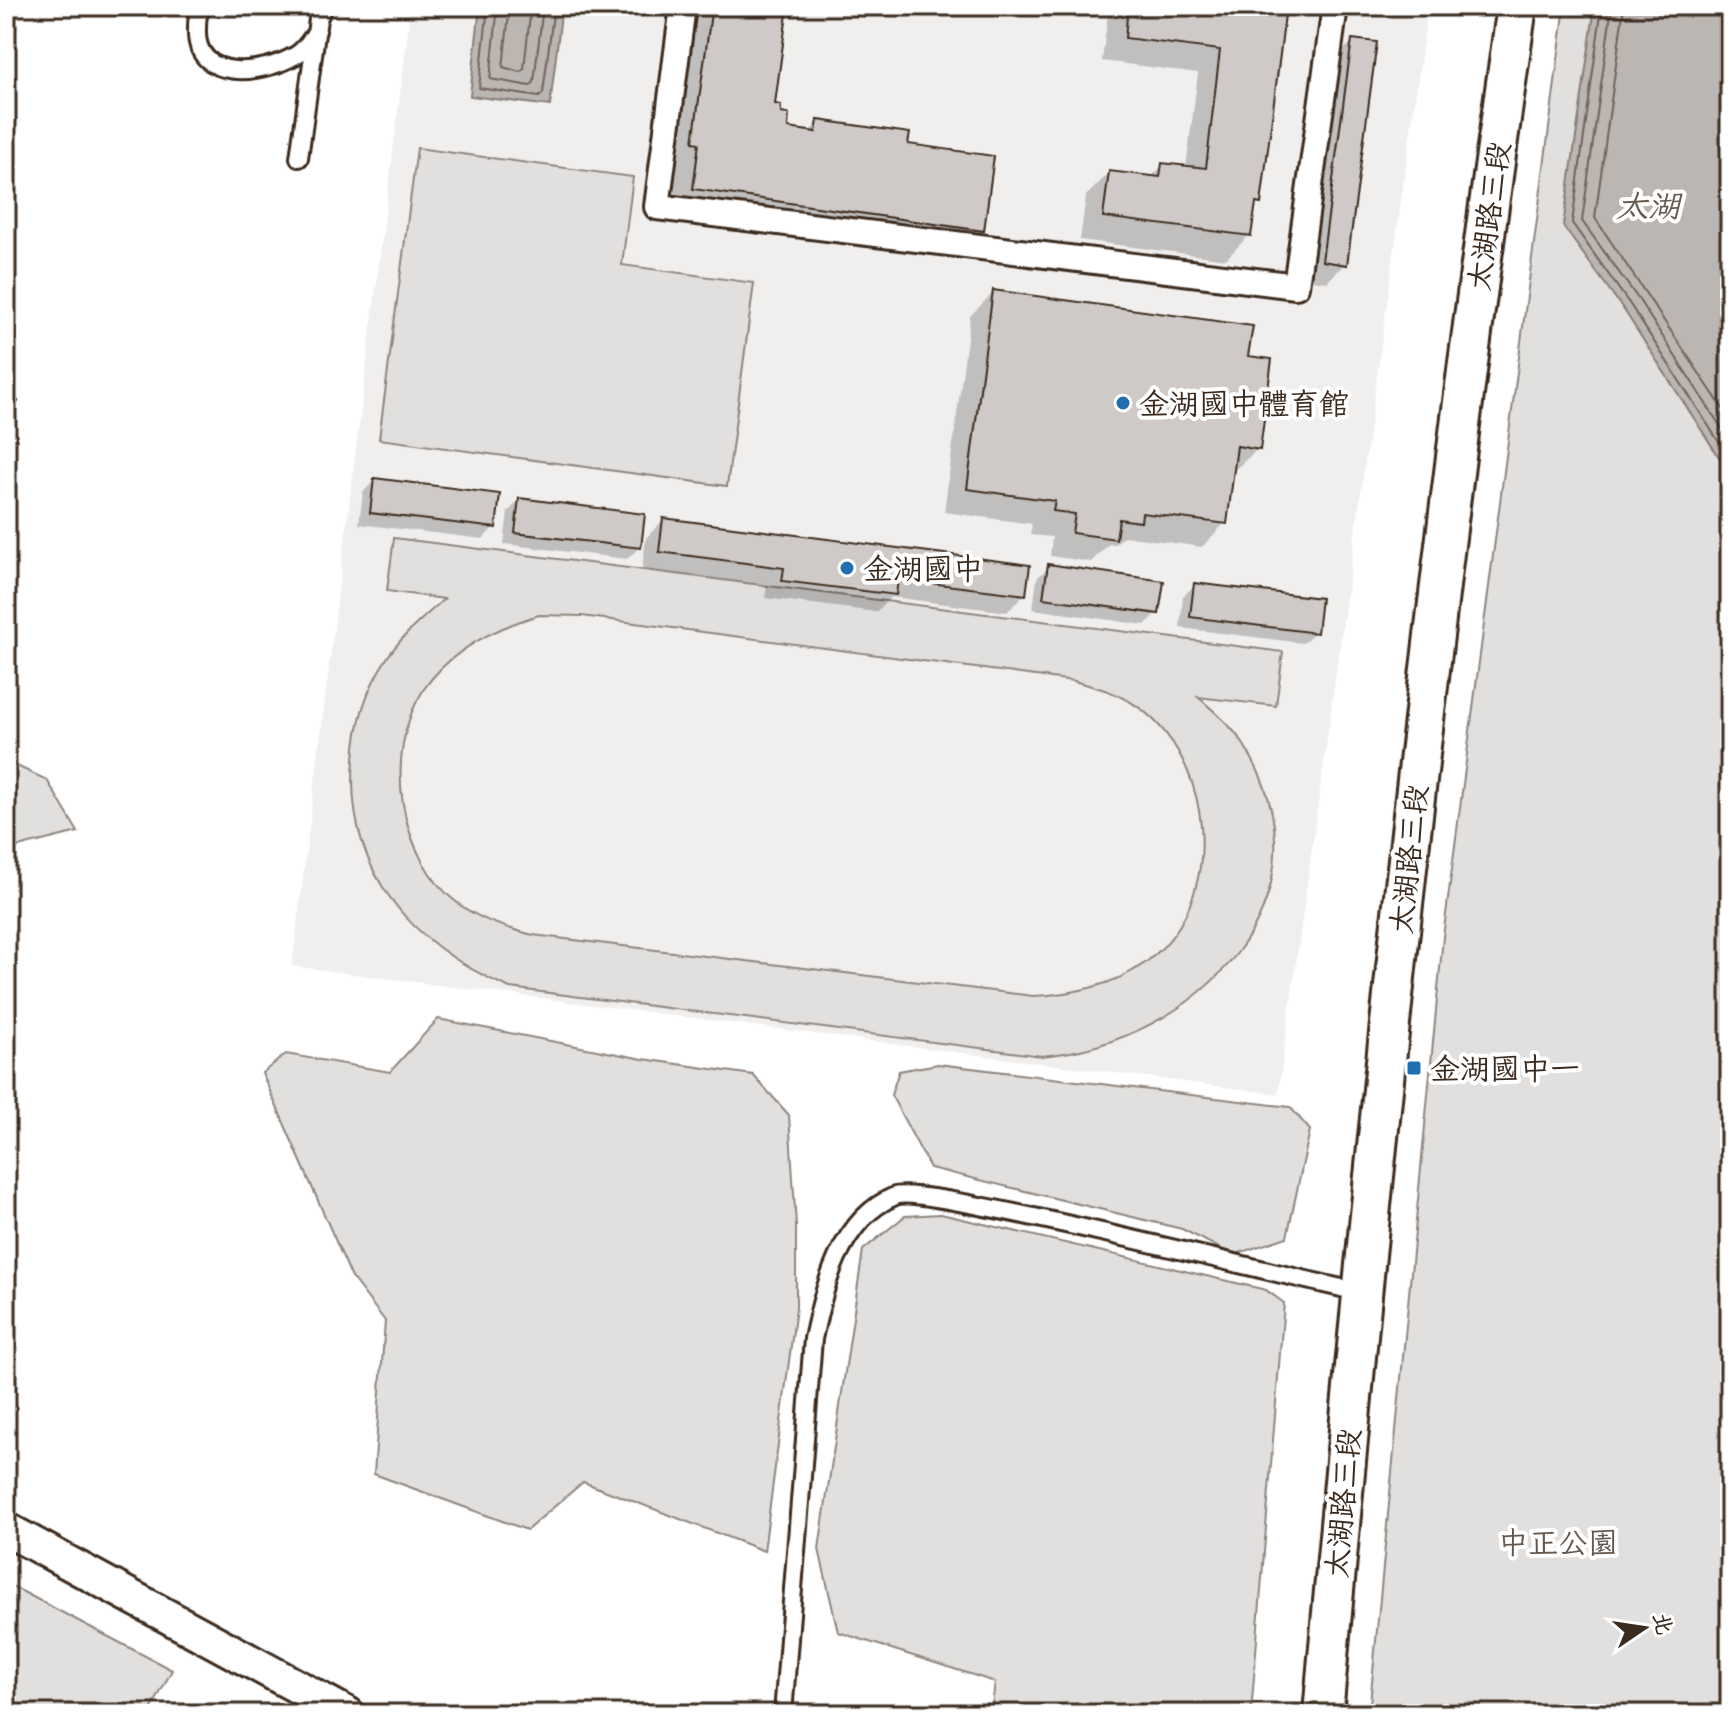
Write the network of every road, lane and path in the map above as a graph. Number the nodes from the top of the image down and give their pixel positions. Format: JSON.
{"nodes":[{"id":1,"x":203,"y":6,"type":"edge"},
{"id":2,"x":324,"y":6,"type":"edge"},
{"id":3,"x":683,"y":6,"type":"edge"},
{"id":4,"x":1335,"y":6,"type":"edge"},
{"id":5,"x":1517,"y":6,"type":"edge"},
{"id":6,"x":317,"y":31,"type":"junction"},
{"id":7,"x":299,"y":158,"type":"dead end"},
{"id":8,"x":1360,"y":1292,"type":"junction"},
{"id":9,"x":6,"y":1529,"type":"edge"},
{"id":10,"x":348,"y":1714,"type":"edge"},
{"id":11,"x":783,"y":1714,"type":"edge"},
{"id":12,"x":1323,"y":1714,"type":"edge"}],
"edges":[{"from":1,"to":6,"type":"lane"},
{"from":2,"to":6,"type":"lane"},
{"from":3,"to":4,"type":"street"},
{"from":5,"to":8,"type":"street","name":"太湖路三段"},
{"from":6,"to":7,"type":"lane"},
{"from":8,"to":11,"type":"lane"},
{"from":8,"to":12,"type":"street","name":"太湖路三段"},
{"from":9,"to":10,"type":"street"}]}
